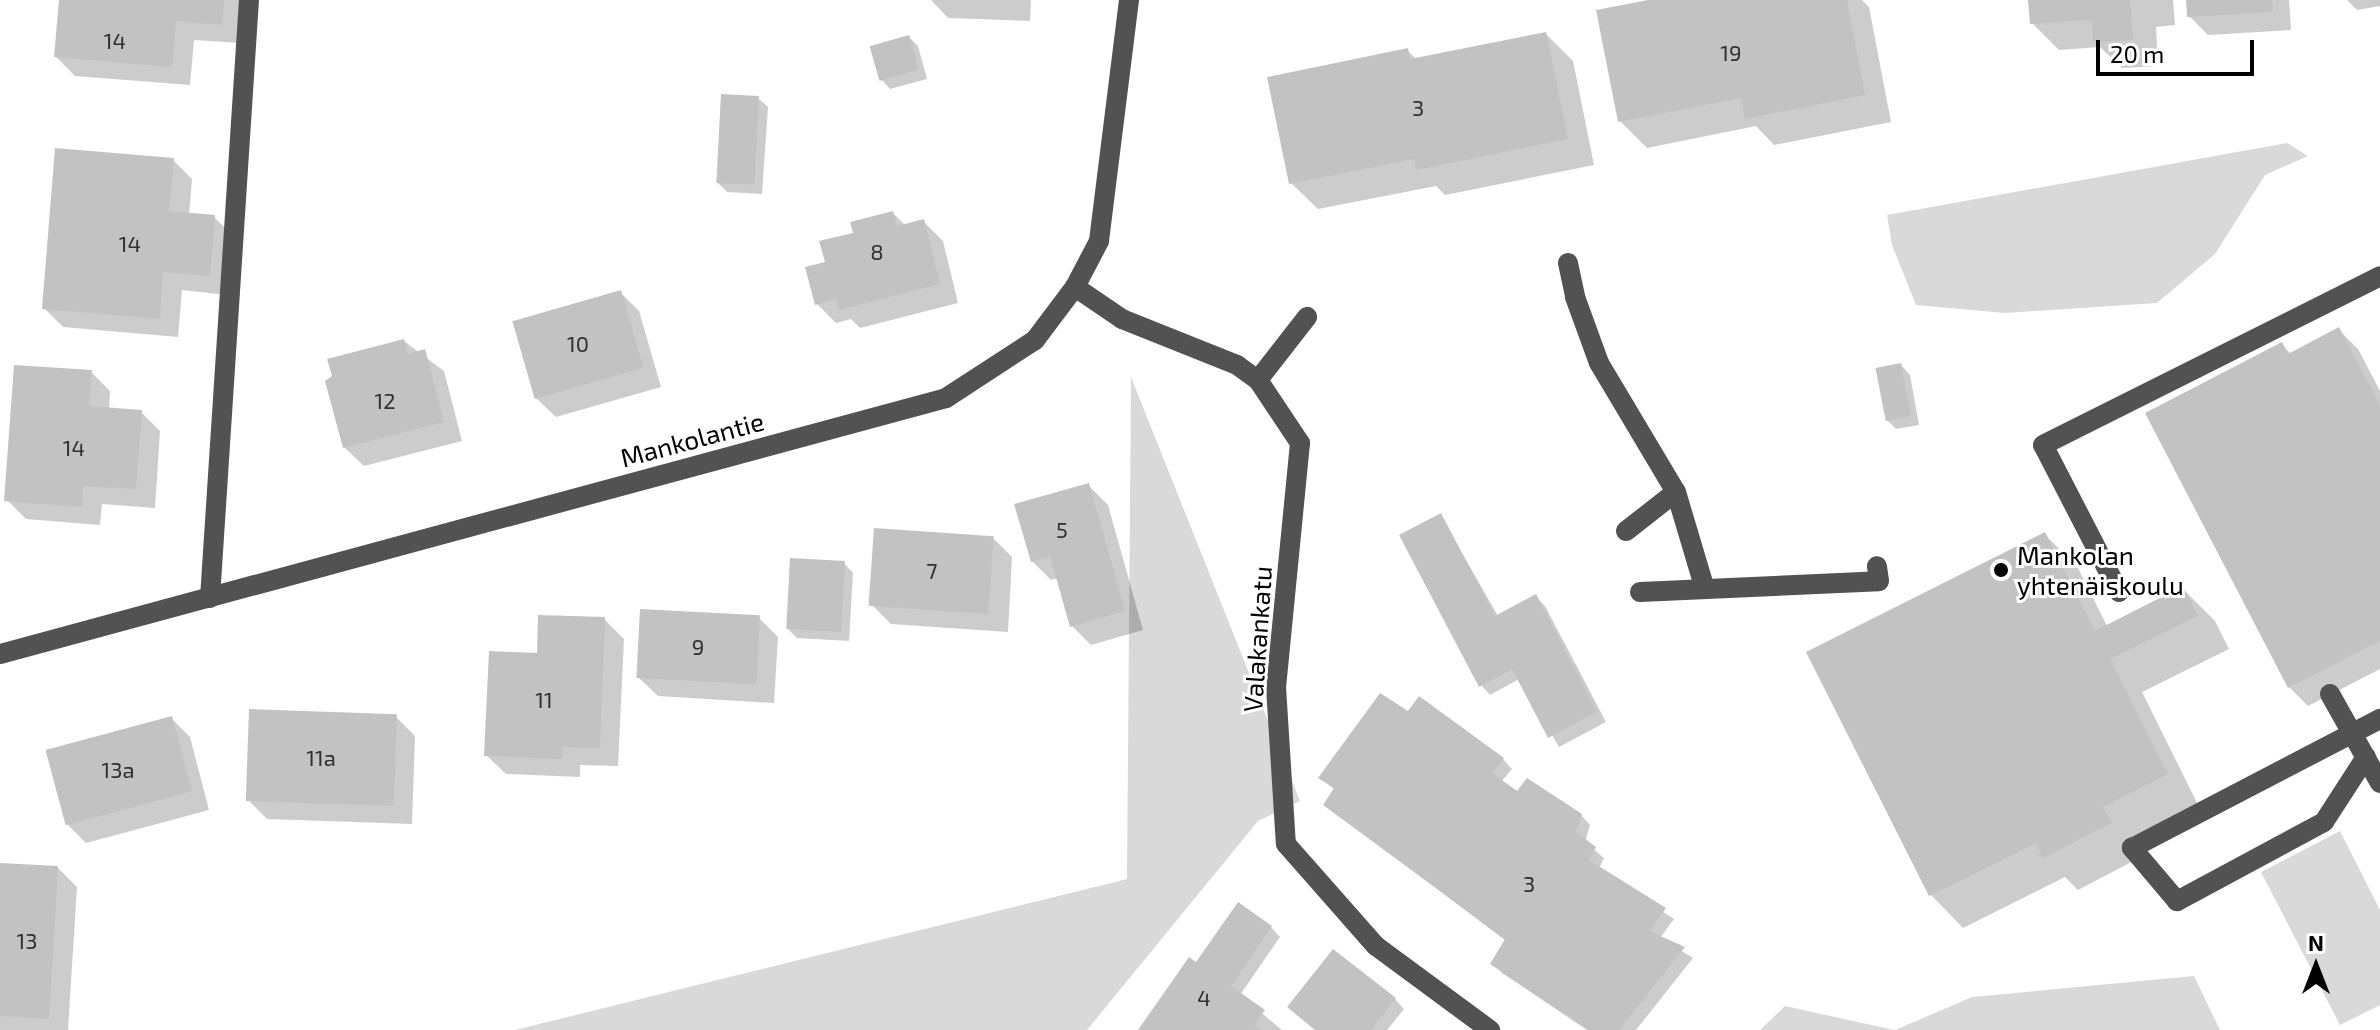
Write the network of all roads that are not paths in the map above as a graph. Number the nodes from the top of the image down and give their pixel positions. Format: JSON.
{"nodes":[{"id":1,"x":249,"y":0,"type":"edge"},
{"id":2,"x":1129,"y":0,"type":"edge"},
{"id":3,"x":1568,"y":263,"type":"dead end"},
{"id":4,"x":2380,"y":276,"type":"edge"},
{"id":5,"x":1075,"y":287,"type":"junction"},
{"id":6,"x":1307,"y":317,"type":"dead end"},
{"id":7,"x":1258,"y":380,"type":"junction"},
{"id":8,"x":1676,"y":492,"type":"junction"},
{"id":9,"x":1626,"y":531,"type":"dead end"},
{"id":10,"x":1877,"y":566,"type":"dead end"},
{"id":11,"x":1705,"y":589,"type":"junction"},
{"id":12,"x":1640,"y":592,"type":"dead end"},
{"id":13,"x":2119,"y":592,"type":"dead end"},
{"id":14,"x":210,"y":598,"type":"junction"},
{"id":15,"x":0,"y":654,"type":"edge"},
{"id":16,"x":2330,"y":694,"type":"dead end"},
{"id":17,"x":2380,"y":719,"type":"edge"},
{"id":18,"x":2353,"y":732,"type":"junction"},
{"id":19,"x":2366,"y":757,"type":"junction"},
{"id":20,"x":2380,"y":783,"type":"edge"},
{"id":21,"x":1490,"y":1030,"type":"edge"}],
"edges":[{"from":1,"to":14,"type":"street"},
{"from":2,"to":5,"type":"street","name":"Mankolantie"},
{"from":3,"to":8,"type":"street"},
{"from":4,"to":13,"type":"street"},
{"from":5,"to":7,"type":"street","name":"Valakankatu"},
{"from":5,"to":14,"type":"street","name":"Mankolantie"},
{"from":6,"to":7,"type":"street"},
{"from":7,"to":21,"type":"street","name":"Valakankatu"},
{"from":8,"to":9,"type":"street"},
{"from":8,"to":11,"type":"street"},
{"from":10,"to":11,"type":"street"},
{"from":11,"to":12,"type":"street"},
{"from":14,"to":15,"type":"street","name":"Mankolantie"},
{"from":16,"to":18,"type":"street"},
{"from":17,"to":18,"type":"street"},
{"from":18,"to":19,"type":"street"},
{"from":18,"to":19,"type":"street"},
{"from":19,"to":20,"type":"street"}]}
